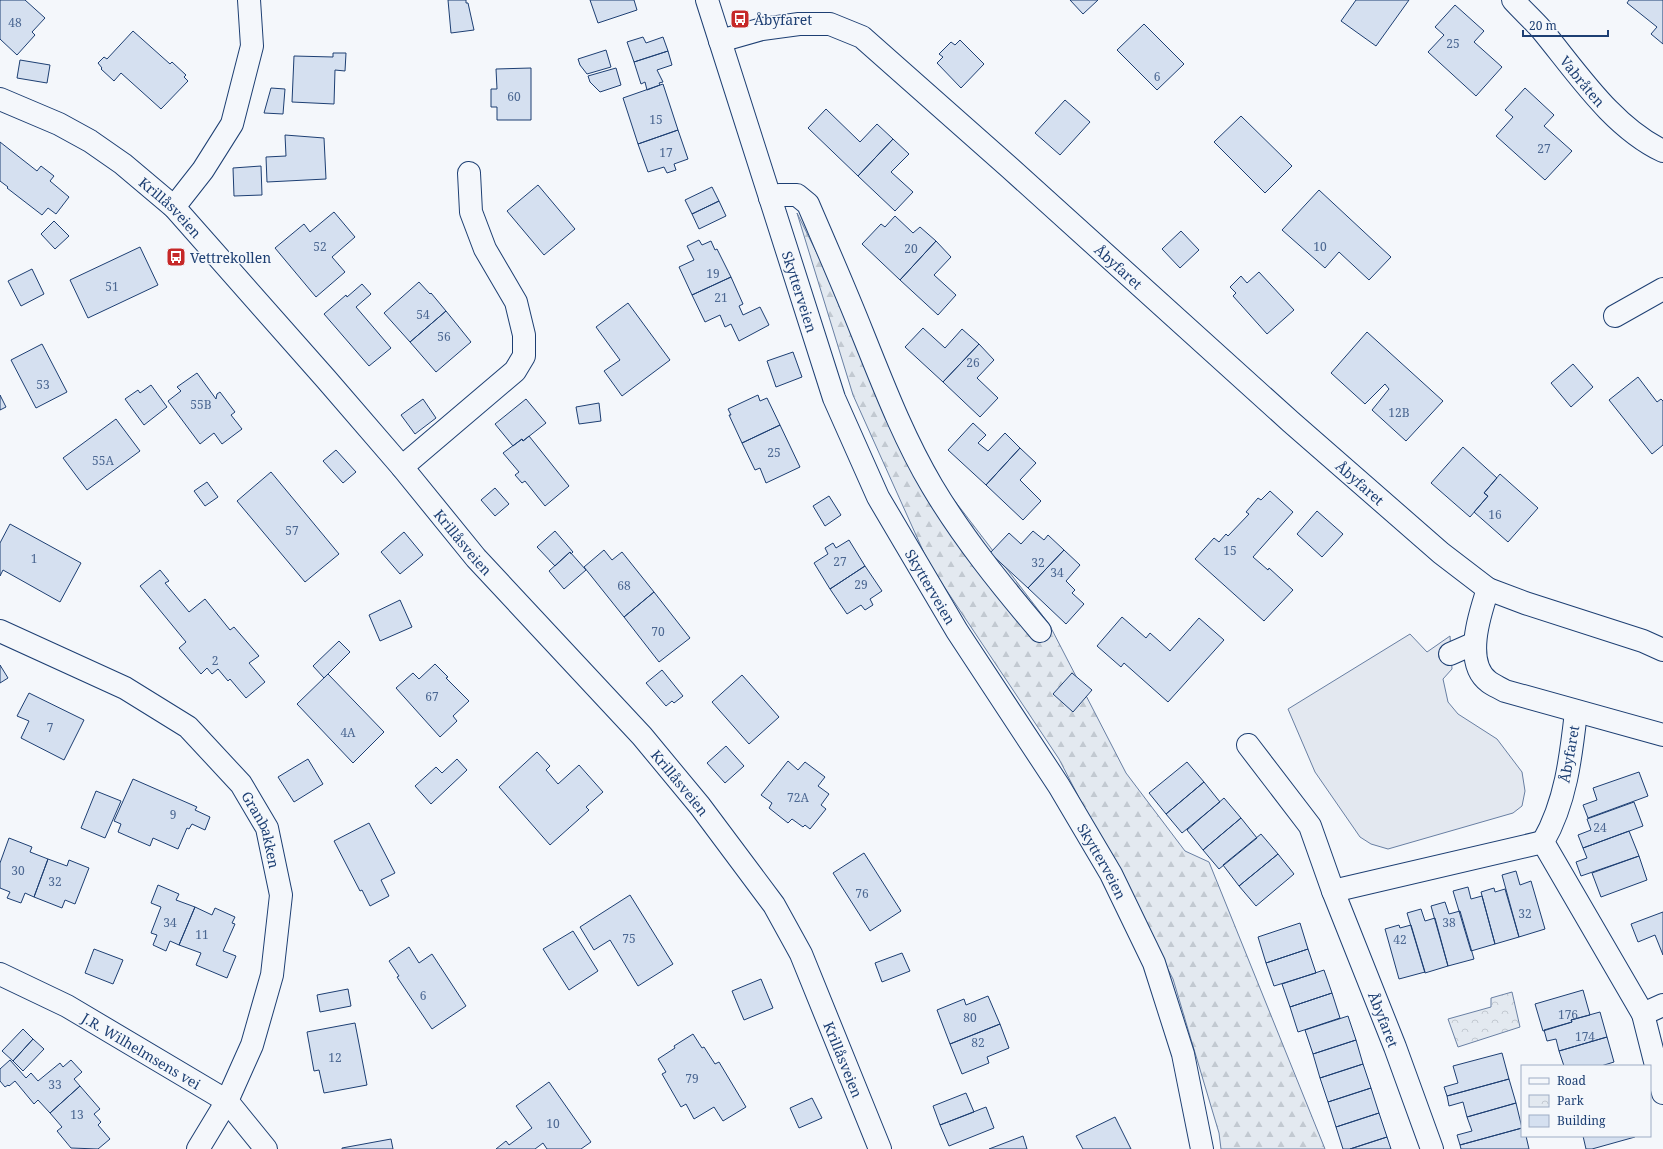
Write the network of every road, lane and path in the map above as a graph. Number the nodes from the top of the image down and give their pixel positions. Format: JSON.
{"nodes":[{"id":1,"x":249,"y":0,"type":"edge"},
{"id":2,"x":707,"y":0,"type":"edge"},
{"id":3,"x":1513,"y":0,"type":"edge"},
{"id":4,"x":720,"y":41,"type":"junction"},
{"id":5,"x":0,"y":98,"type":"edge"},
{"id":6,"x":1663,"y":151,"type":"edge"},
{"id":7,"x":469,"y":173,"type":"dead end"},
{"id":8,"x":770,"y":198,"type":"junction"},
{"id":9,"x":174,"y":207,"type":"junction"},
{"id":10,"x":1663,"y":289,"type":"edge"},
{"id":11,"x":1616,"y":316,"type":"dead end"},
{"id":12,"x":402,"y":467,"type":"junction"},
{"id":13,"x":1488,"y":589,"type":"junction"},
{"id":14,"x":0,"y":631,"type":"edge"},
{"id":15,"x":1040,"y":631,"type":"dead end"},
{"id":16,"x":1475,"y":643,"type":"junction"},
{"id":17,"x":1663,"y":650,"type":"edge"},
{"id":18,"x":1450,"y":654,"type":"dead end"},
{"id":19,"x":1576,"y":712,"type":"junction"},
{"id":20,"x":1663,"y":735,"type":"edge"},
{"id":21,"x":1248,"y":745,"type":"dead end"},
{"id":22,"x":1543,"y":842,"type":"junction"},
{"id":23,"x":1333,"y":891,"type":"junction"},
{"id":24,"x":0,"y":974,"type":"edge"},
{"id":25,"x":1663,"y":1005,"type":"edge"},
{"id":26,"x":1643,"y":1014,"type":"junction"},
{"id":27,"x":1663,"y":1093,"type":"edge"},
{"id":28,"x":227,"y":1101,"type":"junction"},
{"id":29,"x":198,"y":1149,"type":"edge"},
{"id":30,"x":266,"y":1149,"type":"edge"},
{"id":31,"x":880,"y":1149,"type":"edge"},
{"id":32,"x":1202,"y":1149,"type":"edge"},
{"id":33,"x":1432,"y":1149,"type":"edge"}],
"edges":[{"from":1,"to":9,"type":"street"},
{"from":2,"to":4,"type":"street","name":"Skytterveien"},
{"from":3,"to":6,"type":"street","name":"Vabråten"},
{"from":4,"to":8,"type":"street","name":"Skytterveien"},
{"from":4,"to":13,"type":"street","name":"Åbyfaret"},
{"from":5,"to":9,"type":"street","name":"Krillåsveien"},
{"from":7,"to":12,"type":"street"},
{"from":8,"to":15,"type":"street"},
{"from":8,"to":32,"type":"street","name":"Skytterveien"},
{"from":9,"to":12,"type":"street","name":"Krillåsveien"},
{"from":10,"to":11,"type":"street"},
{"from":12,"to":31,"type":"street","name":"Krillåsveien"},
{"from":13,"to":16,"type":"street","name":"Åbyfaret"},
{"from":13,"to":17,"type":"street","name":"Åbyfaret"},
{"from":14,"to":28,"type":"street","name":"Granbakken"},
{"from":16,"to":18,"type":"street"},
{"from":16,"to":19,"type":"street","name":"Åbyfaret"},
{"from":19,"to":20,"type":"street","name":"Åbyfaret"},
{"from":19,"to":22,"type":"street","name":"Åbyfaret"},
{"from":21,"to":23,"type":"street","name":"Åbyfaret"},
{"from":22,"to":23,"type":"street"},
{"from":22,"to":26,"type":"street"},
{"from":23,"to":33,"type":"street","name":"Åbyfaret"},
{"from":24,"to":28,"type":"street","name":"J.R. Wilhelmsens vei"},
{"from":25,"to":26,"type":"street"},
{"from":26,"to":27,"type":"street"},
{"from":28,"to":29,"type":"street","name":"Granbakken"},
{"from":28,"to":30,"type":"street","name":"J.R. Wilhelmsens vei"}]}
